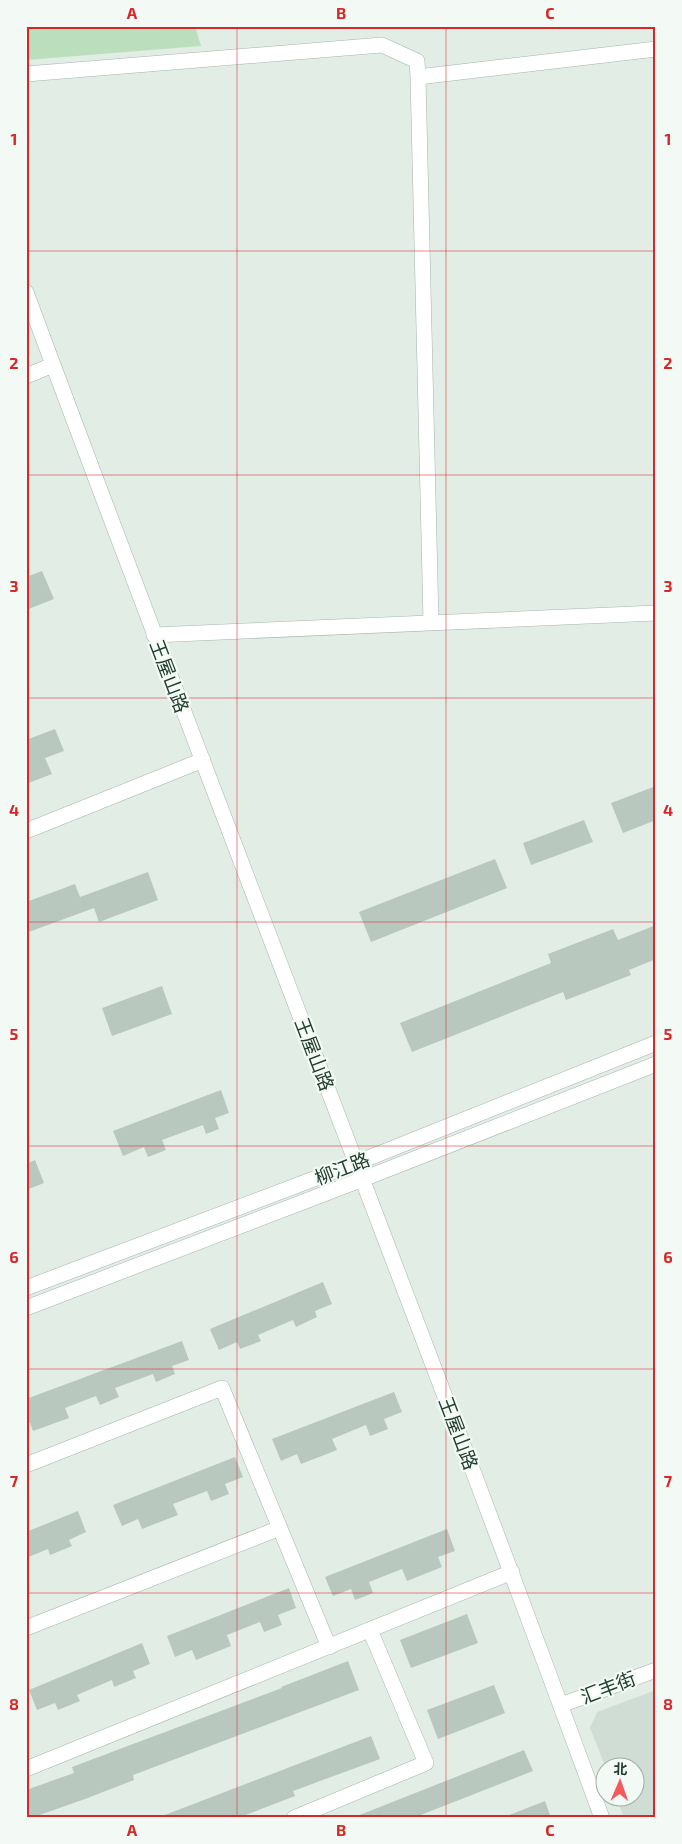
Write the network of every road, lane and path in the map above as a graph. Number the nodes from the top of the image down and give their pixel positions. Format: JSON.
{"nodes":[{"id":1,"x":656,"y":49,"type":"edge"},
{"id":2,"x":26,"y":74,"type":"edge"},
{"id":3,"x":418,"y":77,"type":"junction"},
{"id":4,"x":26,"y":292,"type":"edge"},
{"id":5,"x":54,"y":365,"type":"junction"},
{"id":6,"x":26,"y":376,"type":"edge"},
{"id":7,"x":656,"y":613,"type":"edge"},
{"id":8,"x":431,"y":622,"type":"junction"},
{"id":9,"x":154,"y":635,"type":"junction"},
{"id":10,"x":203,"y":760,"type":"junction"},
{"id":11,"x":26,"y":831,"type":"edge"},
{"id":12,"x":656,"y":1043,"type":"edge"},
{"id":13,"x":656,"y":1064,"type":"edge"},
{"id":14,"x":356,"y":1162,"type":"junction"},
{"id":15,"x":363,"y":1179,"type":"junction"},
{"id":16,"x":26,"y":1288,"type":"edge"},
{"id":17,"x":26,"y":1308,"type":"edge"},
{"id":18,"x":26,"y":1465,"type":"edge"},
{"id":19,"x":280,"y":1528,"type":"junction"},
{"id":20,"x":512,"y":1572,"type":"junction"},
{"id":21,"x":26,"y":1628,"type":"edge"},
{"id":22,"x":370,"y":1630,"type":"junction"},
{"id":23,"x":329,"y":1646,"type":"junction"},
{"id":24,"x":656,"y":1670,"type":"edge"},
{"id":25,"x":561,"y":1705,"type":"junction"},
{"id":26,"x":26,"y":1769,"type":"edge"},
{"id":27,"x":294,"y":1818,"type":"edge"},
{"id":28,"x":602,"y":1818,"type":"edge"}],
"edges":[{"from":1,"to":3,"type":"street"},
{"from":2,"to":3,"type":"street"},
{"from":3,"to":8,"type":"street"},
{"from":4,"to":5,"type":"street","name":"王屋山路"},
{"from":5,"to":6,"type":"street"},
{"from":5,"to":9,"type":"street","name":"王屋山路"},
{"from":7,"to":8,"type":"street"},
{"from":8,"to":9,"type":"street"},
{"from":9,"to":10,"type":"street","name":"王屋山路"},
{"from":10,"to":11,"type":"street"},
{"from":10,"to":14,"type":"street","name":"王屋山路"},
{"from":12,"to":14,"type":"street","name":"柳江路"},
{"from":13,"to":15,"type":"street","name":"柳江路"},
{"from":14,"to":15,"type":"street","name":"王屋山路"},
{"from":14,"to":16,"type":"street","name":"柳江路"},
{"from":15,"to":17,"type":"street","name":"柳江路"},
{"from":15,"to":20,"type":"street","name":"王屋山路"},
{"from":18,"to":19,"type":"street"},
{"from":19,"to":21,"type":"street"},
{"from":19,"to":23,"type":"street"},
{"from":20,"to":22,"type":"street"},
{"from":20,"to":25,"type":"street","name":"王屋山路"},
{"from":22,"to":23,"type":"street"},
{"from":22,"to":27,"type":"street"},
{"from":23,"to":26,"type":"street"},
{"from":24,"to":25,"type":"street","name":"汇丰街"},
{"from":25,"to":28,"type":"street","name":"王屋山路"}]}
